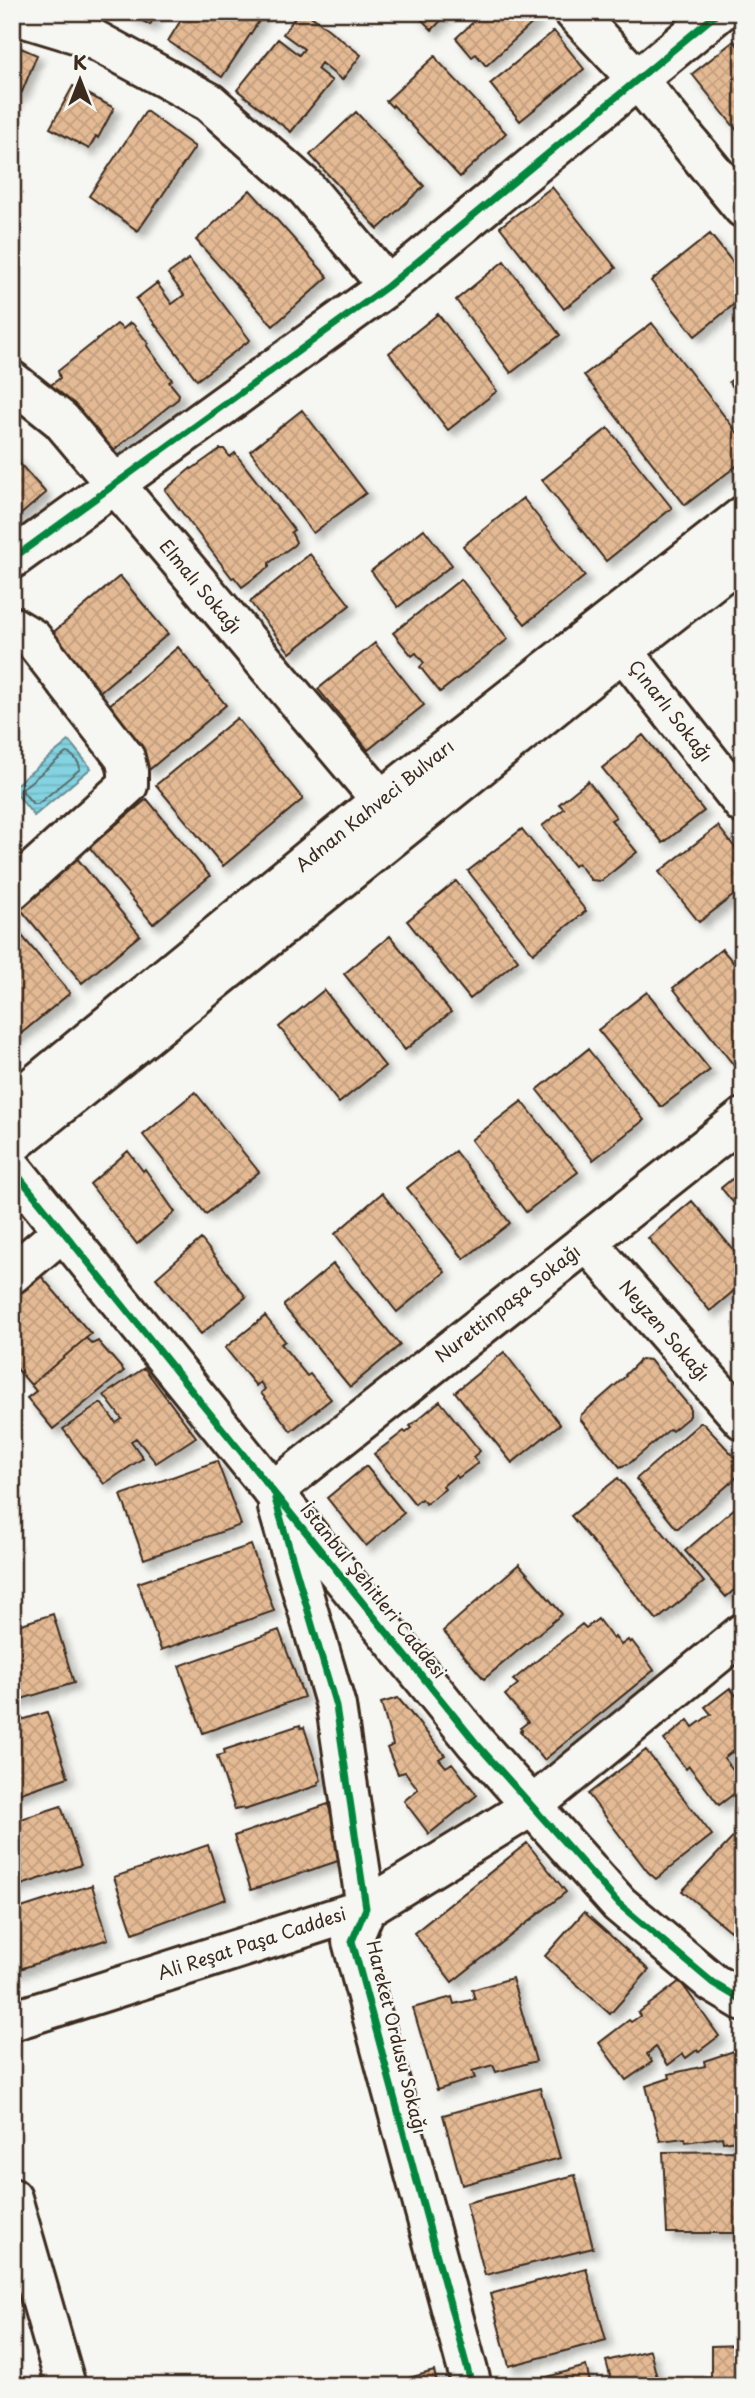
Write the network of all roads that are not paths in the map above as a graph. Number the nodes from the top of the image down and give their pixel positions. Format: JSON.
{"nodes":[{"id":1,"x":574,"y":12,"type":"edge"},
{"id":2,"x":719,"y":12,"type":"edge"},
{"id":3,"x":12,"y":14,"type":"edge"},
{"id":4,"x":637,"y":79,"type":"junction"},
{"id":5,"x":743,"y":208,"type":"edge"},
{"id":6,"x":388,"y":286,"type":"junction"},
{"id":7,"x":12,"y":381,"type":"edge"},
{"id":8,"x":114,"y":485,"type":"junction"},
{"id":9,"x":743,"y":516,"type":"edge"},
{"id":10,"x":743,"y":557,"type":"edge"},
{"id":11,"x":12,"y":559,"type":"edge"},
{"id":12,"x":12,"y":626,"type":"edge"},
{"id":13,"x":622,"y":651,"type":"junction"},
{"id":14,"x":381,"y":800,"type":"junction"},
{"id":15,"x":743,"y":804,"type":"edge"},
{"id":16,"x":12,"y":890,"type":"edge"},
{"id":17,"x":12,"y":1104,"type":"edge"},
{"id":18,"x":743,"y":1118,"type":"edge"},
{"id":19,"x":12,"y":1144,"type":"edge"},
{"id":20,"x":12,"y":1168,"type":"edge"},
{"id":21,"x":63,"y":1231,"type":"junction"},
{"id":22,"x":587,"y":1242,"type":"junction"},
{"id":23,"x":12,"y":1274,"type":"edge"},
{"id":24,"x":743,"y":1420,"type":"edge"},
{"id":25,"x":273,"y":1491,"type":"junction"},
{"id":26,"x":743,"y":1633,"type":"edge"},
{"id":27,"x":532,"y":1806,"type":"junction"},
{"id":28,"x":366,"y":1908,"type":"junction"},
{"id":29,"x":743,"y":2001,"type":"edge"},
{"id":30,"x":12,"y":2021,"type":"edge"},
{"id":31,"x":12,"y":2198,"type":"edge"},
{"id":32,"x":66,"y":2386,"type":"edge"},
{"id":33,"x":472,"y":2386,"type":"edge"}],
"edges":[{"from":1,"to":4,"type":"street"},
{"from":2,"to":4,"type":"street"},
{"from":3,"to":6,"type":"street"},
{"from":4,"to":5,"type":"street"},
{"from":4,"to":6,"type":"street"},
{"from":6,"to":8,"type":"street"},
{"from":7,"to":8,"type":"street","name":"Elmalı Sokağı"},
{"from":8,"to":11,"type":"street"},
{"from":8,"to":14,"type":"street","name":"Elmalı Sokağı"},
{"from":9,"to":14,"type":"street","name":"Adnan Kahveci Bulvarı"},
{"from":10,"to":13,"type":"street","name":"Adnan Kahveci Bulvarı"},
{"from":12,"to":16,"type":"street"},
{"from":13,"to":15,"type":"street","name":"Çınarlı Sokağı"},
{"from":13,"to":19,"type":"street","name":"Adnan Kahveci Bulvarı"},
{"from":14,"to":17,"type":"street","name":"Adnan Kahveci Bulvarı"},
{"from":18,"to":22,"type":"street","name":"Nurettinpaşa Sokağı"},
{"from":20,"to":21,"type":"street","name":"İstanbul Şehitleri Caddesi"},
{"from":21,"to":23,"type":"street"},
{"from":21,"to":25,"type":"street","name":"İstanbul Şehitleri Caddesi"},
{"from":22,"to":24,"type":"street","name":"Neyzen Sokağı"},
{"from":22,"to":25,"type":"street","name":"Nurettinpaşa Sokağı"},
{"from":25,"to":27,"type":"street","name":"İstanbul Şehitleri Caddesi"},
{"from":25,"to":28,"type":"street"},
{"from":26,"to":27,"type":"street","name":"Ali Reşat Paşa Caddesi"},
{"from":27,"to":28,"type":"street","name":"Ali Reşat Paşa Caddesi"},
{"from":27,"to":29,"type":"street","name":"İstanbul Şehitleri Caddesi"},
{"from":28,"to":30,"type":"street","name":"Ali Reşat Paşa Caddesi"},
{"from":28,"to":33,"type":"street","name":"Hareket Ordusu Sokağı"},
{"from":31,"to":32,"type":"street"}]}
